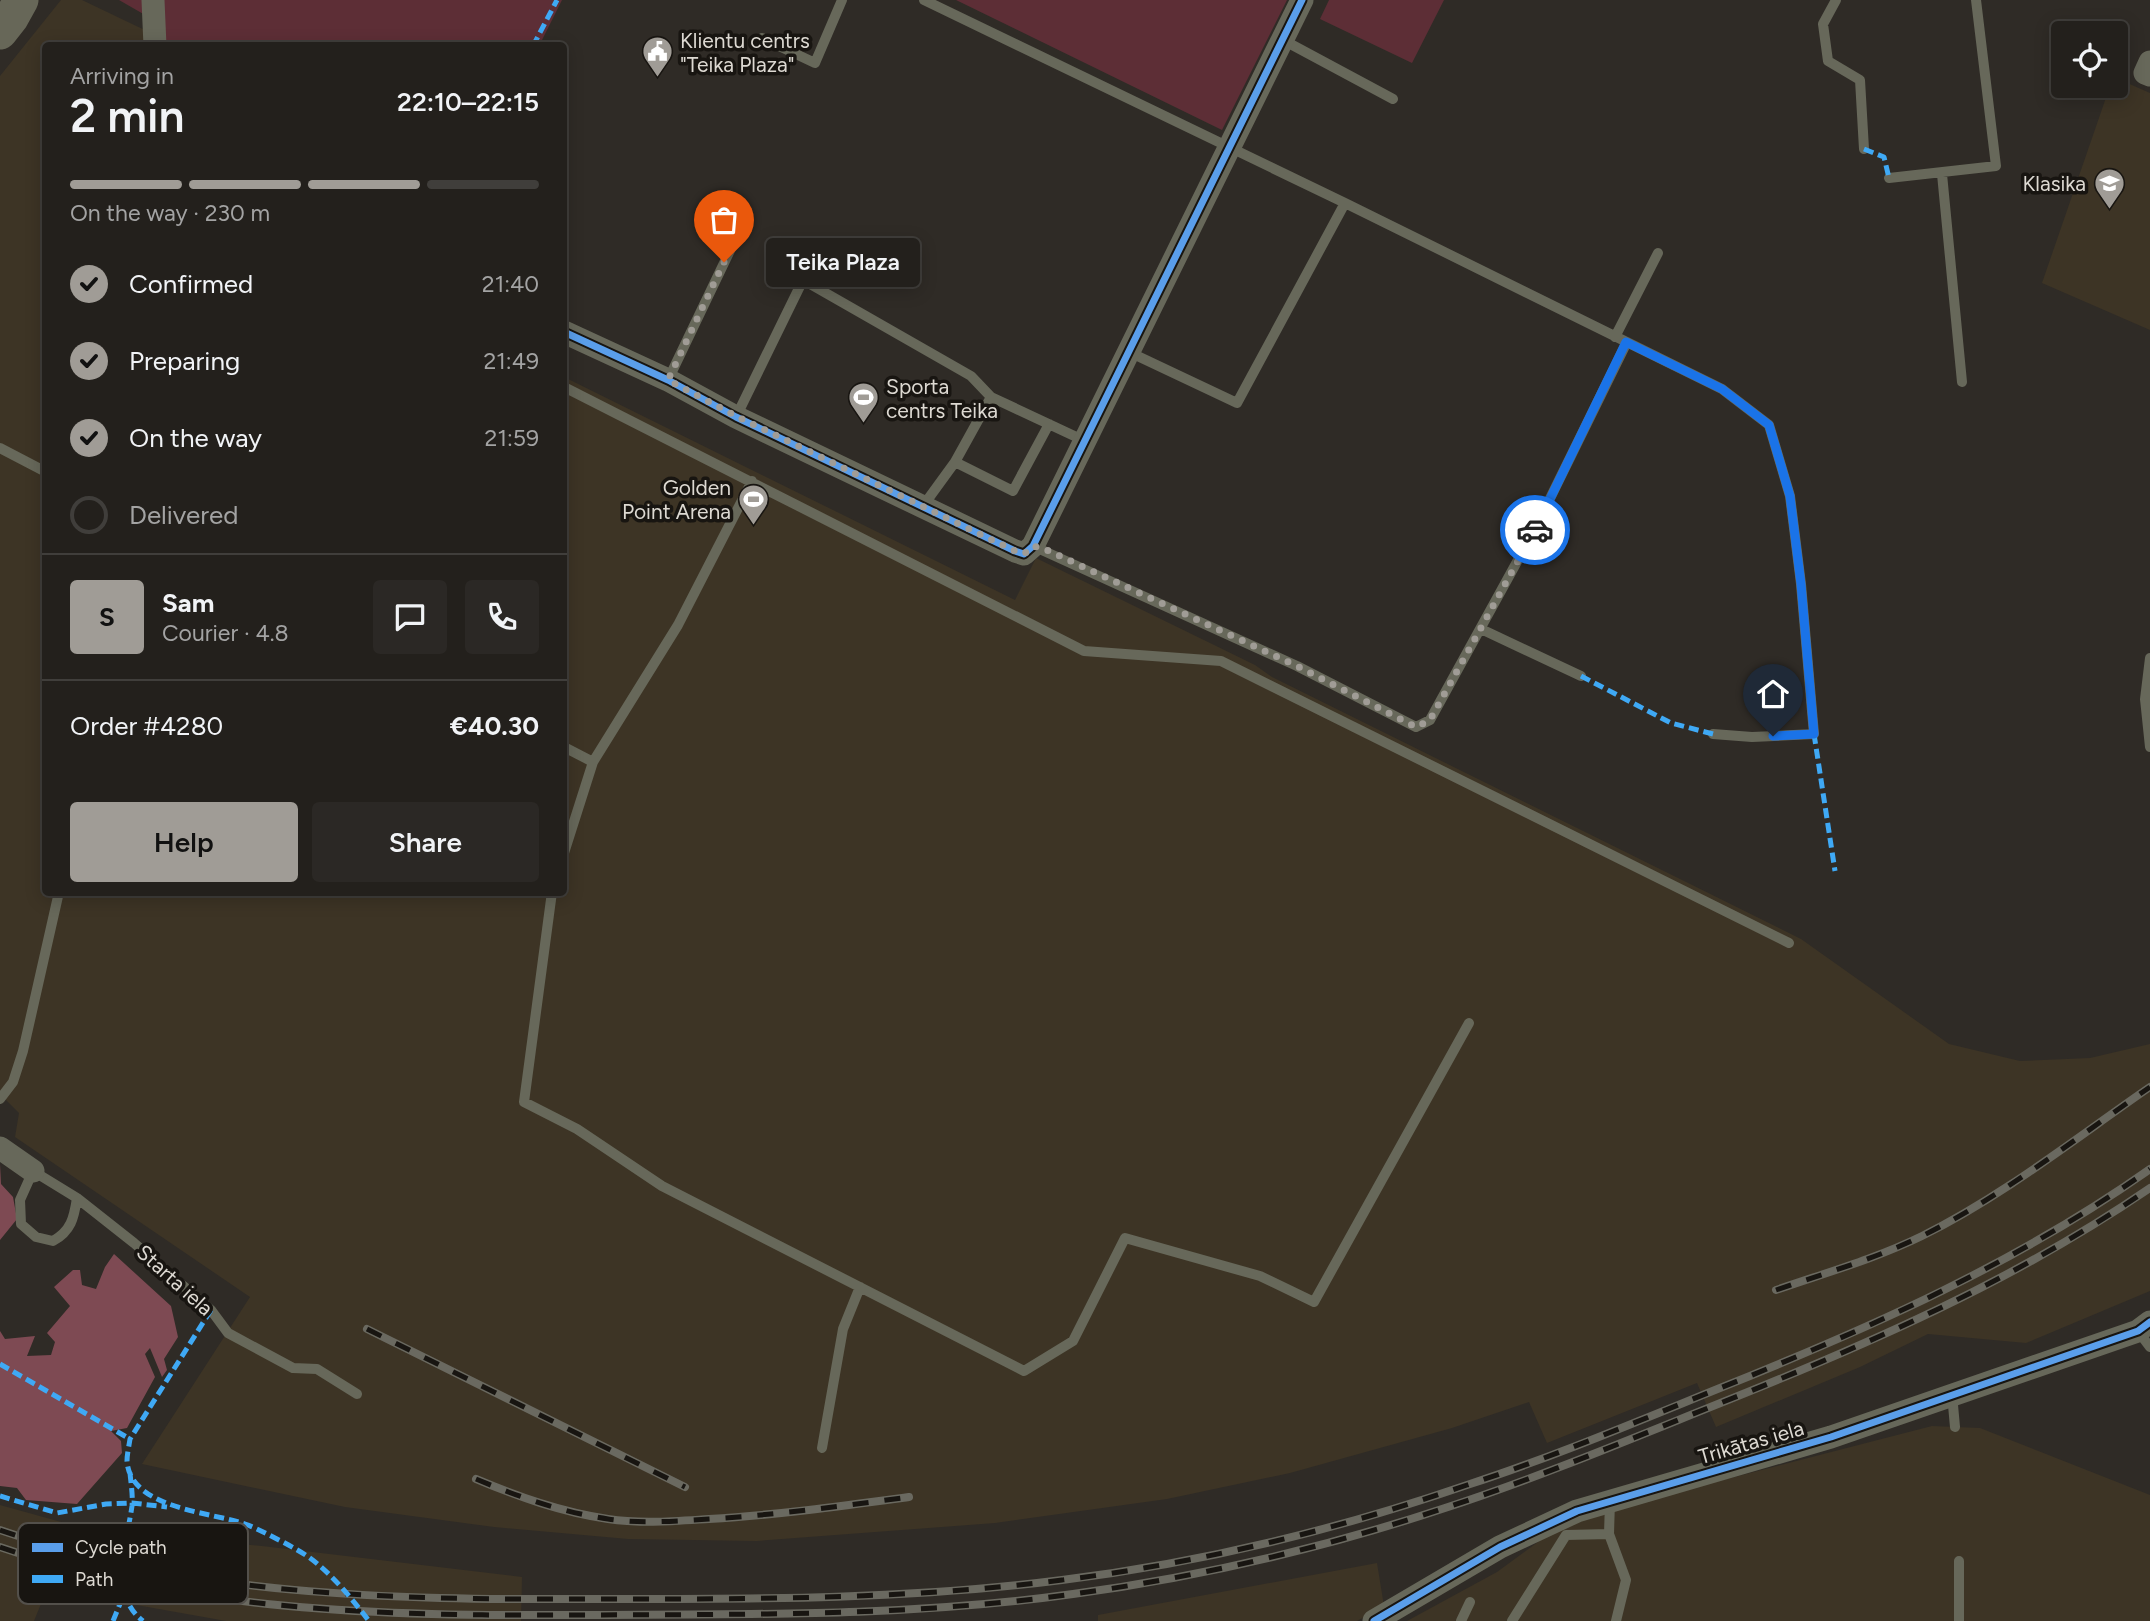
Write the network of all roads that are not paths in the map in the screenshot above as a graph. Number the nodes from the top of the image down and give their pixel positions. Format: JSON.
{"nodes":[{"id":1,"x":8,"y":0,"type":"edge"},
{"id":2,"x":20,"y":0,"type":"edge"},
{"id":3,"x":153,"y":0,"type":"edge"},
{"id":4,"x":842,"y":0,"type":"edge"},
{"id":5,"x":924,"y":0,"type":"edge"},
{"id":6,"x":1303,"y":0,"type":"edge"},
{"id":7,"x":1836,"y":0,"type":"edge"},
{"id":8,"x":1976,"y":0,"type":"edge"},
{"id":9,"x":0,"y":6,"type":"edge"},
{"id":10,"x":0,"y":32,"type":"edge"},
{"id":11,"x":762,"y":38,"type":"dead end"},
{"id":12,"x":1283,"y":40,"type":"junction"},
{"id":13,"x":155,"y":42,"type":"edge"},
{"id":14,"x":2150,"y":62,"type":"edge"},
{"id":15,"x":2150,"y":75,"type":"edge"},
{"id":16,"x":1393,"y":99,"type":"dead end"},
{"id":17,"x":1229,"y":148,"type":"junction"},
{"id":18,"x":1864,"y":149,"type":"dead end"},
{"id":19,"x":1942,"y":174,"type":"junction"},
{"id":20,"x":1889,"y":178,"type":"dead end"},
{"id":21,"x":1345,"y":203,"type":"junction"},
{"id":22,"x":736,"y":238,"type":"dead end"},
{"id":23,"x":1658,"y":253,"type":"dead end"},
{"id":24,"x":567,"y":333,"type":"edge"},
{"id":25,"x":1615,"y":337,"type":"junction"},
{"id":26,"x":1626,"y":342,"type":"junction"},
{"id":27,"x":1129,"y":352,"type":"junction"},
{"id":28,"x":668,"y":380,"type":"junction"},
{"id":29,"x":1962,"y":382,"type":"dead end"},
{"id":30,"x":567,"y":388,"type":"edge"},
{"id":31,"x":991,"y":397,"type":"junction"},
{"id":32,"x":736,"y":416,"type":"junction"},
{"id":33,"x":1049,"y":424,"type":"junction"},
{"id":34,"x":1085,"y":441,"type":"junction"},
{"id":35,"x":0,"y":448,"type":"edge"},
{"id":36,"x":954,"y":462,"type":"junction"},
{"id":37,"x":42,"y":470,"type":"edge"},
{"id":38,"x":752,"y":481,"type":"junction"},
{"id":39,"x":923,"y":506,"type":"junction"},
{"id":40,"x":1034,"y":546,"type":"junction"},
{"id":41,"x":1481,"y":629,"type":"junction"},
{"id":42,"x":2150,"y":658,"type":"edge"},
{"id":43,"x":1581,"y":676,"type":"dead end"},
{"id":44,"x":1713,"y":734,"type":"dead end"},
{"id":45,"x":2150,"y":747,"type":"edge"},
{"id":46,"x":567,"y":749,"type":"edge"},
{"id":47,"x":593,"y":762,"type":"junction"},
{"id":48,"x":567,"y":844,"type":"edge"},
{"id":49,"x":58,"y":896,"type":"edge"},
{"id":50,"x":551,"y":896,"type":"edge"},
{"id":51,"x":1789,"y":943,"type":"dead end"},
{"id":52,"x":1469,"y":1023,"type":"dead end"},
{"id":53,"x":0,"y":1100,"type":"edge"},
{"id":54,"x":0,"y":1148,"type":"edge"},
{"id":55,"x":33,"y":1171,"type":"junction"},
{"id":56,"x":77,"y":1198,"type":"junction"},
{"id":57,"x":860,"y":1287,"type":"junction"},
{"id":58,"x":2146,"y":1333,"type":"edge"},
{"id":59,"x":357,"y":1394,"type":"dead end"},
{"id":60,"x":1952,"y":1394,"type":"junction"},
{"id":61,"x":1955,"y":1427,"type":"dead end"},
{"id":62,"x":822,"y":1448,"type":"dead end"},
{"id":63,"x":1610,"y":1501,"type":"junction"},
{"id":64,"x":1609,"y":1534,"type":"junction"},
{"id":65,"x":1959,"y":1561,"type":"dead end"},
{"id":66,"x":1470,"y":1602,"type":"dead end"},
{"id":67,"x":1374,"y":1621,"type":"edge"},
{"id":68,"x":1461,"y":1621,"type":"edge"},
{"id":69,"x":1512,"y":1621,"type":"edge"},
{"id":70,"x":1616,"y":1621,"type":"edge"},
{"id":71,"x":1959,"y":1621,"type":"edge"}],
"edges":[{"from":1,"to":9,"type":"main road"},
{"from":2,"to":10,"type":"main road"},
{"from":3,"to":13,"type":"street"},
{"from":4,"to":11,"type":"lane"},
{"from":5,"to":17,"type":"lane"},
{"from":6,"to":12,"type":"street"},
{"from":7,"to":18,"type":"lane"},
{"from":8,"to":19,"type":"lane"},
{"from":12,"to":16,"type":"lane"},
{"from":12,"to":17,"type":"street"},
{"from":14,"to":15,"type":"street"},
{"from":17,"to":21,"type":"lane"},
{"from":17,"to":27,"type":"street"},
{"from":19,"to":20,"type":"lane"},
{"from":19,"to":29,"type":"lane"},
{"from":21,"to":25,"type":"lane"},
{"from":21,"to":27,"type":"lane"},
{"from":22,"to":28,"type":"lane"},
{"from":23,"to":25,"type":"lane"},
{"from":24,"to":28,"type":"street"},
{"from":25,"to":26,"type":"lane"},
{"from":26,"to":41,"type":"lane"},
{"from":26,"to":44,"type":"lane"},
{"from":27,"to":34,"type":"street"},
{"from":28,"to":32,"type":"street"},
{"from":30,"to":38,"type":"lane"},
{"from":31,"to":32,"type":"lane"},
{"from":31,"to":33,"type":"lane"},
{"from":31,"to":36,"type":"lane"},
{"from":32,"to":39,"type":"street"},
{"from":33,"to":34,"type":"lane"},
{"from":33,"to":36,"type":"lane"},
{"from":34,"to":40,"type":"street"},
{"from":35,"to":37,"type":"lane"},
{"from":36,"to":39,"type":"lane"},
{"from":38,"to":47,"type":"lane"},
{"from":38,"to":51,"type":"lane"},
{"from":39,"to":40,"type":"street"},
{"from":40,"to":41,"type":"lane"},
{"from":41,"to":43,"type":"lane"},
{"from":42,"to":45,"type":"lane"},
{"from":46,"to":47,"type":"lane"},
{"from":47,"to":48,"type":"lane"},
{"from":49,"to":53,"type":"lane"},
{"from":50,"to":57,"type":"lane"},
{"from":52,"to":57,"type":"lane"},
{"from":54,"to":55,"type":"street","name":"Starta iela"},
{"from":55,"to":56,"type":"lane","name":"Starta iela"},
{"from":55,"to":56,"type":"lane"},
{"from":56,"to":59,"type":"lane","name":"Starta iela"},
{"from":57,"to":62,"type":"lane"},
{"from":58,"to":60,"type":"street","name":"Trikātas iela"},
{"from":60,"to":61,"type":"lane"},
{"from":60,"to":63,"type":"street","name":"Trikātas iela"},
{"from":63,"to":64,"type":"lane"},
{"from":63,"to":67,"type":"street","name":"Trikātas iela"},
{"from":64,"to":69,"type":"lane"},
{"from":64,"to":70,"type":"lane"},
{"from":65,"to":71,"type":"lane"},
{"from":66,"to":68,"type":"lane"}]}
